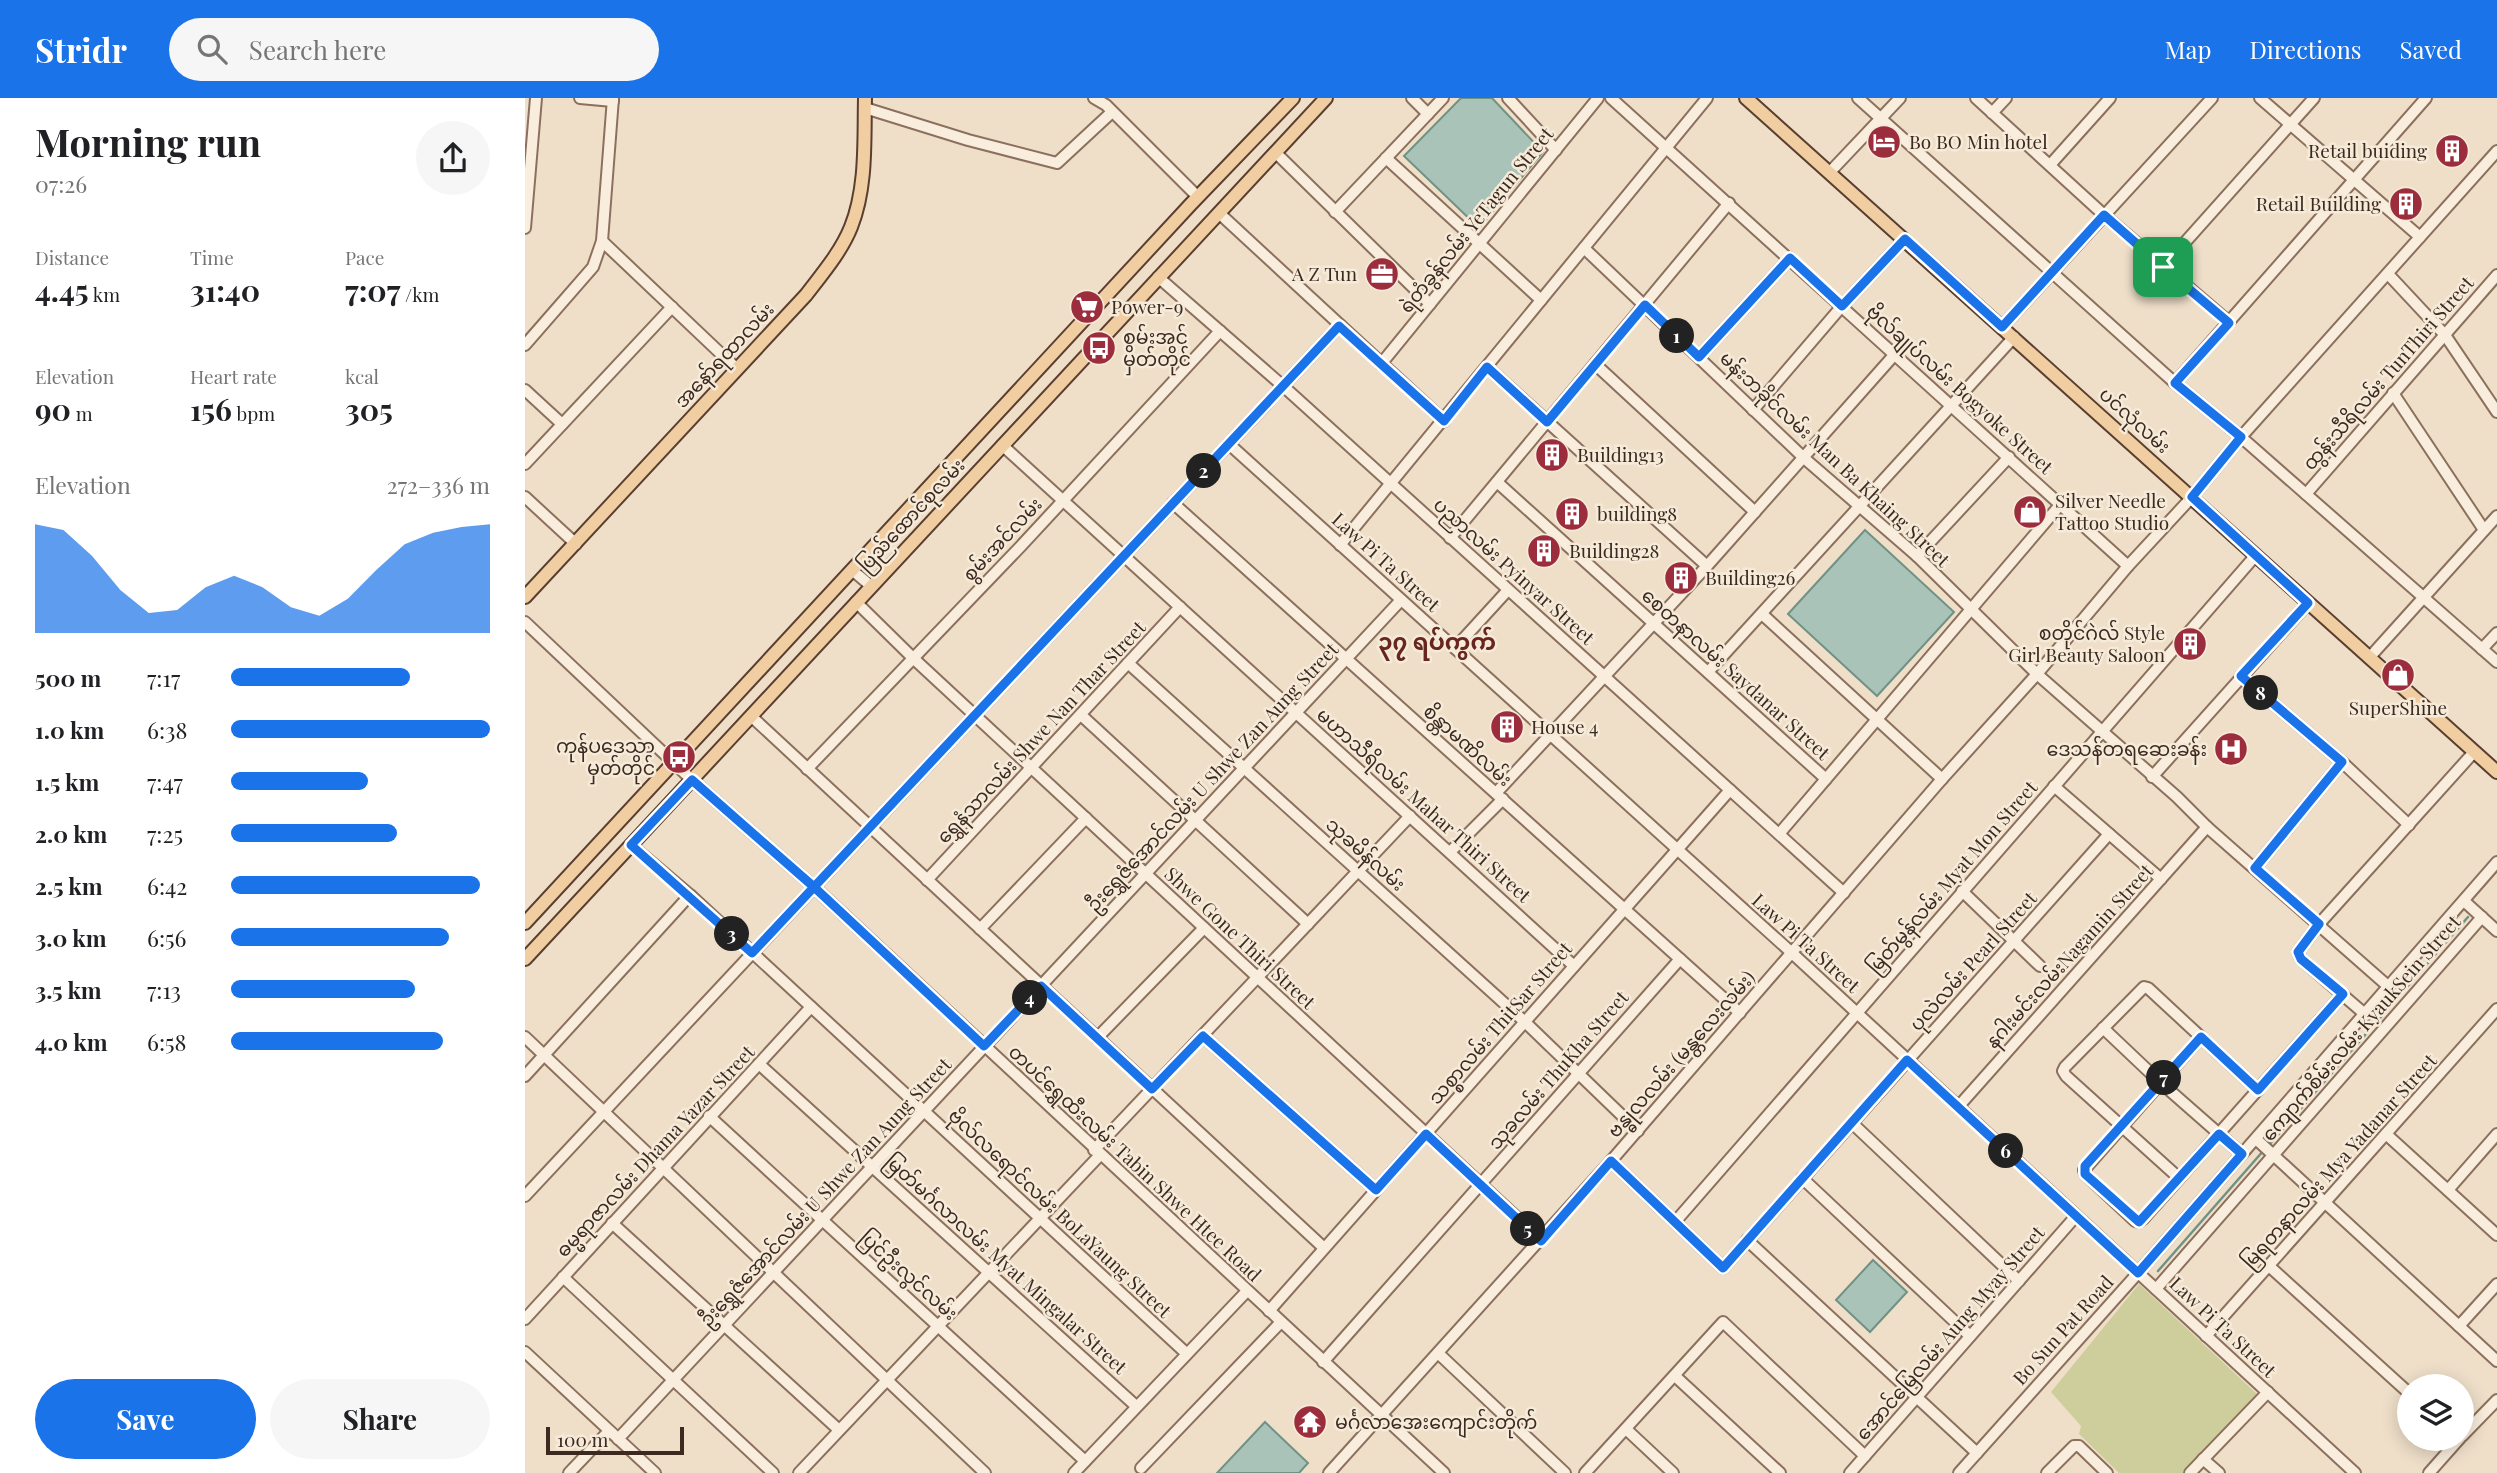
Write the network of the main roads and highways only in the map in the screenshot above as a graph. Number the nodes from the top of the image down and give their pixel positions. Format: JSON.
{"nodes":[{"id":1,"x":1293,"y":98,"type":"edge"},
{"id":2,"x":1326,"y":98,"type":"edge"},
{"id":3,"x":1746,"y":98,"type":"edge"},
{"id":4,"x":865,"y":103,"type":"edge"},
{"id":5,"x":1122,"y":279,"type":"junction"},
{"id":6,"x":1140,"y":296,"type":"junction"},
{"id":7,"x":525,"y":597,"type":"edge"},
{"id":8,"x":2497,"y":772,"type":"edge"},
{"id":9,"x":525,"y":923,"type":"edge"},
{"id":10,"x":525,"y":959,"type":"edge"}],
"edges":[{"from":1,"to":5,"type":"main road","name":"ပြည်ထောင်စုလမ်း"},
{"from":2,"to":6,"type":"main road","name":"ပြည်ထောင်စုလမ်း"},
{"from":3,"to":8,"type":"main road","name":"ပင်လုံလမ်း"},
{"from":4,"to":7,"type":"main road","name":"အနော်ရထာလမ်း"},
{"from":5,"to":6,"type":"main road"},
{"from":5,"to":9,"type":"main road","name":"ပြည်ထောင်စုလမ်း"},
{"from":6,"to":10,"type":"main road","name":"ပြည်ထောင်စုလမ်း"}]}
